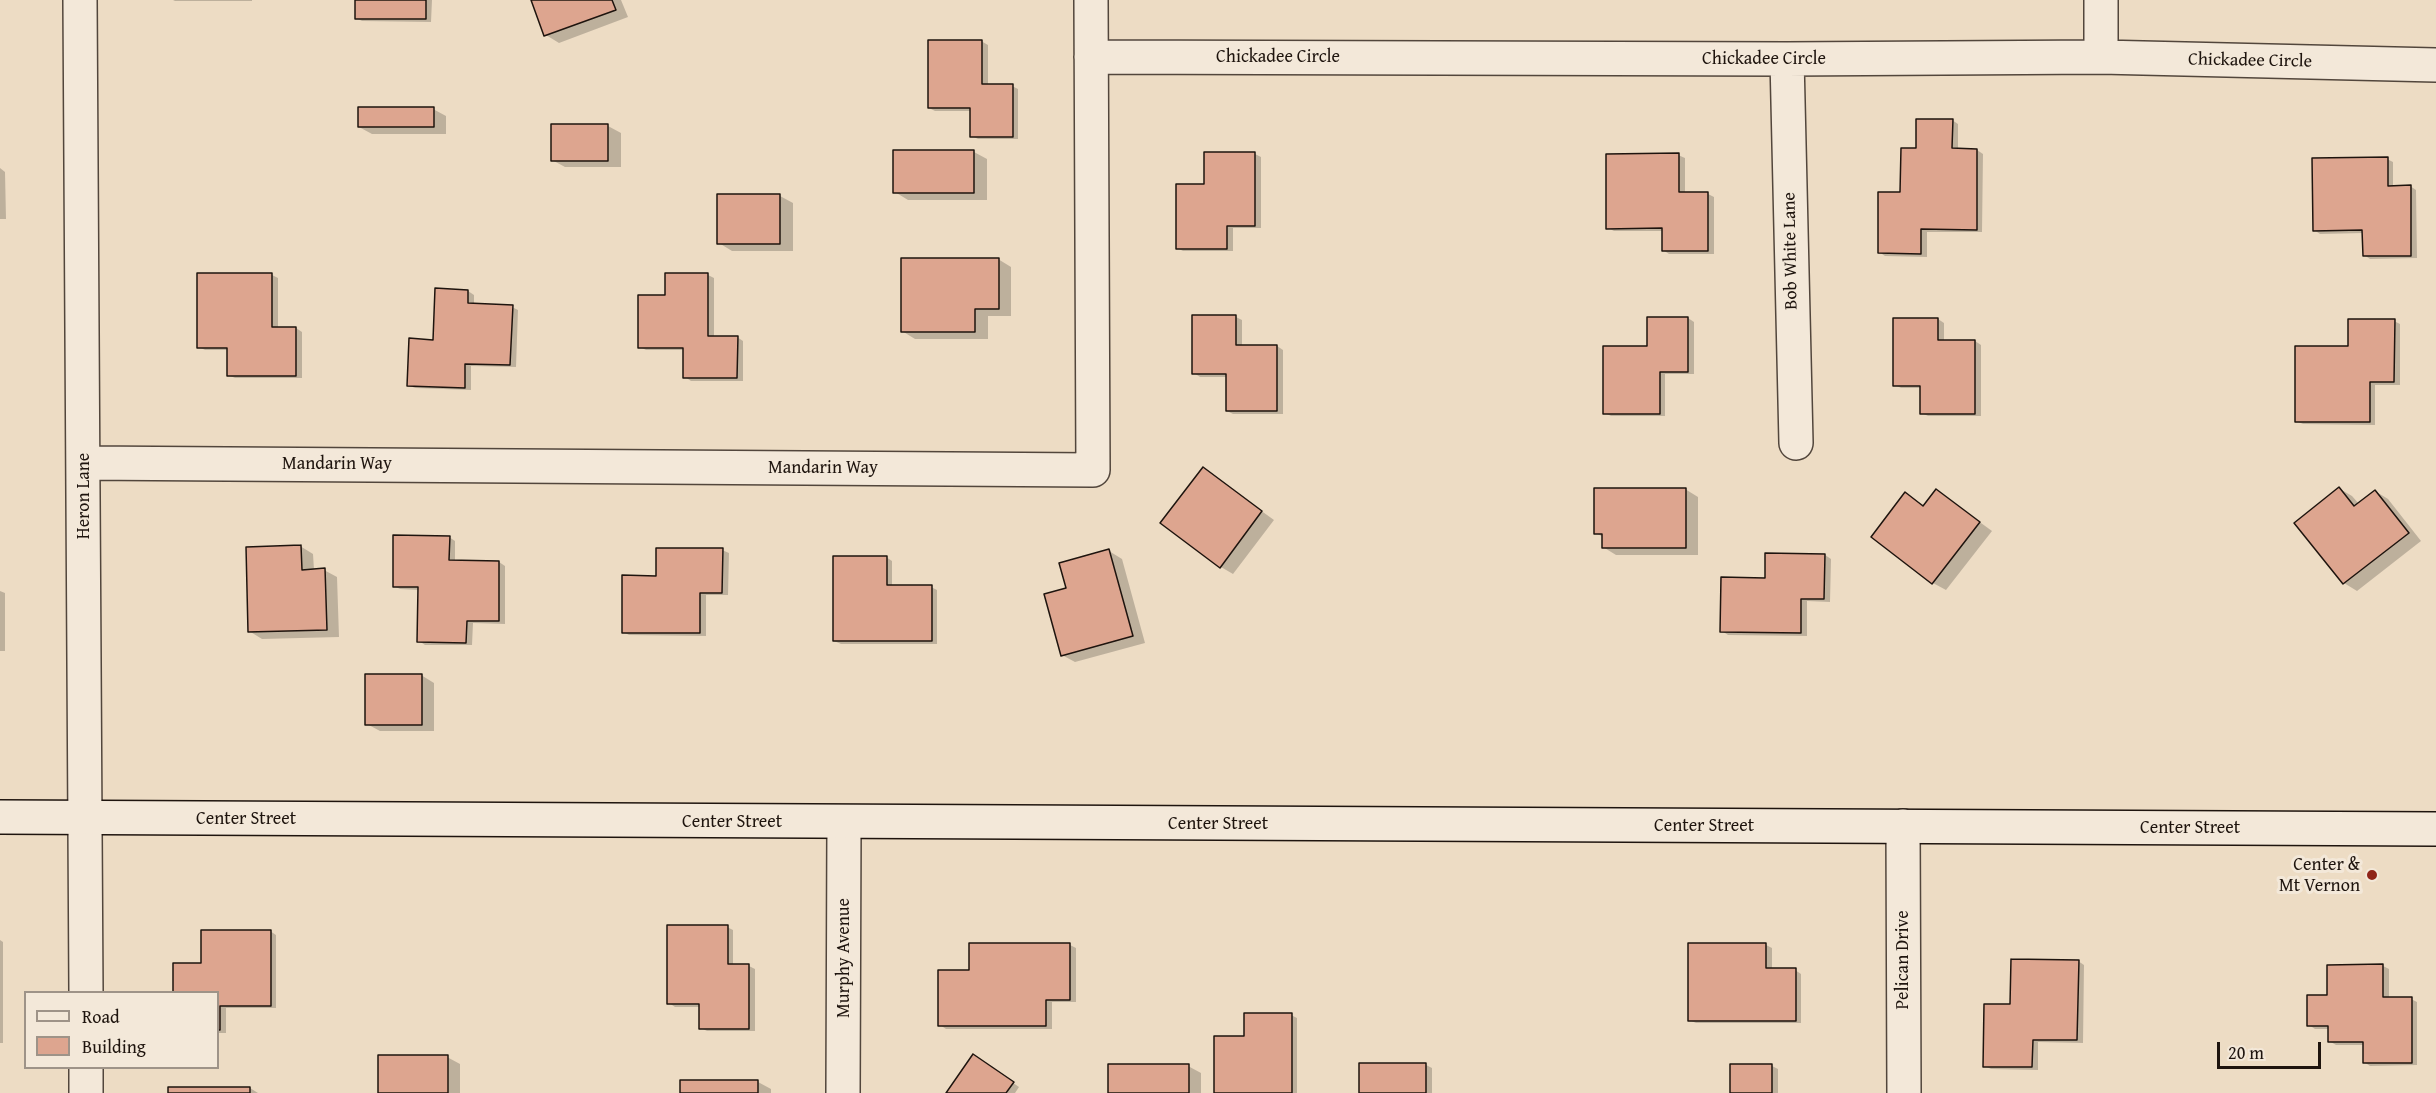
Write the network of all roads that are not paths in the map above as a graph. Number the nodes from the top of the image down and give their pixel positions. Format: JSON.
{"nodes":[{"id":1,"x":80,"y":0,"type":"edge"},
{"id":2,"x":1091,"y":0,"type":"edge"},
{"id":3,"x":2101,"y":0,"type":"edge"},
{"id":4,"x":1091,"y":57,"type":"junction"},
{"id":5,"x":2101,"y":57,"type":"junction"},
{"id":6,"x":1787,"y":59,"type":"junction"},
{"id":7,"x":2436,"y":65,"type":"edge"},
{"id":8,"x":1796,"y":443,"type":"dead end"},
{"id":9,"x":83,"y":463,"type":"junction"},
{"id":10,"x":0,"y":817,"type":"edge"},
{"id":11,"x":86,"y":818,"type":"junction"},
{"id":12,"x":844,"y":823,"type":"junction"},
{"id":13,"x":1903,"y":826,"type":"junction"},
{"id":14,"x":2436,"y":829,"type":"edge"},
{"id":15,"x":86,"y":991,"type":"edge"},
{"id":16,"x":86,"y":1069,"type":"edge"},
{"id":17,"x":86,"y":1093,"type":"edge"},
{"id":18,"x":843,"y":1093,"type":"edge"},
{"id":19,"x":1904,"y":1093,"type":"edge"}],
"edges":[{"from":1,"to":9,"type":"street","name":"Heron Lane"},
{"from":2,"to":4,"type":"street","name":"Mandarin Way"},
{"from":3,"to":5,"type":"street"},
{"from":4,"to":6,"type":"street","name":"Chickadee Circle"},
{"from":4,"to":9,"type":"street","name":"Mandarin Way"},
{"from":5,"to":6,"type":"street","name":"Chickadee Circle"},
{"from":5,"to":7,"type":"street","name":"Chickadee Circle"},
{"from":6,"to":8,"type":"street","name":"Bob White Lane"},
{"from":9,"to":11,"type":"street","name":"Heron Lane"},
{"from":10,"to":11,"type":"street","name":"Center Street"},
{"from":11,"to":12,"type":"street","name":"Center Street"},
{"from":11,"to":15,"type":"street","name":"Heron Lane"},
{"from":12,"to":13,"type":"street","name":"Center Street"},
{"from":12,"to":18,"type":"street","name":"Murphy Avenue"},
{"from":13,"to":14,"type":"street","name":"Center Street"},
{"from":13,"to":19,"type":"street","name":"Pelican Drive"},
{"from":16,"to":17,"type":"street"}]}
